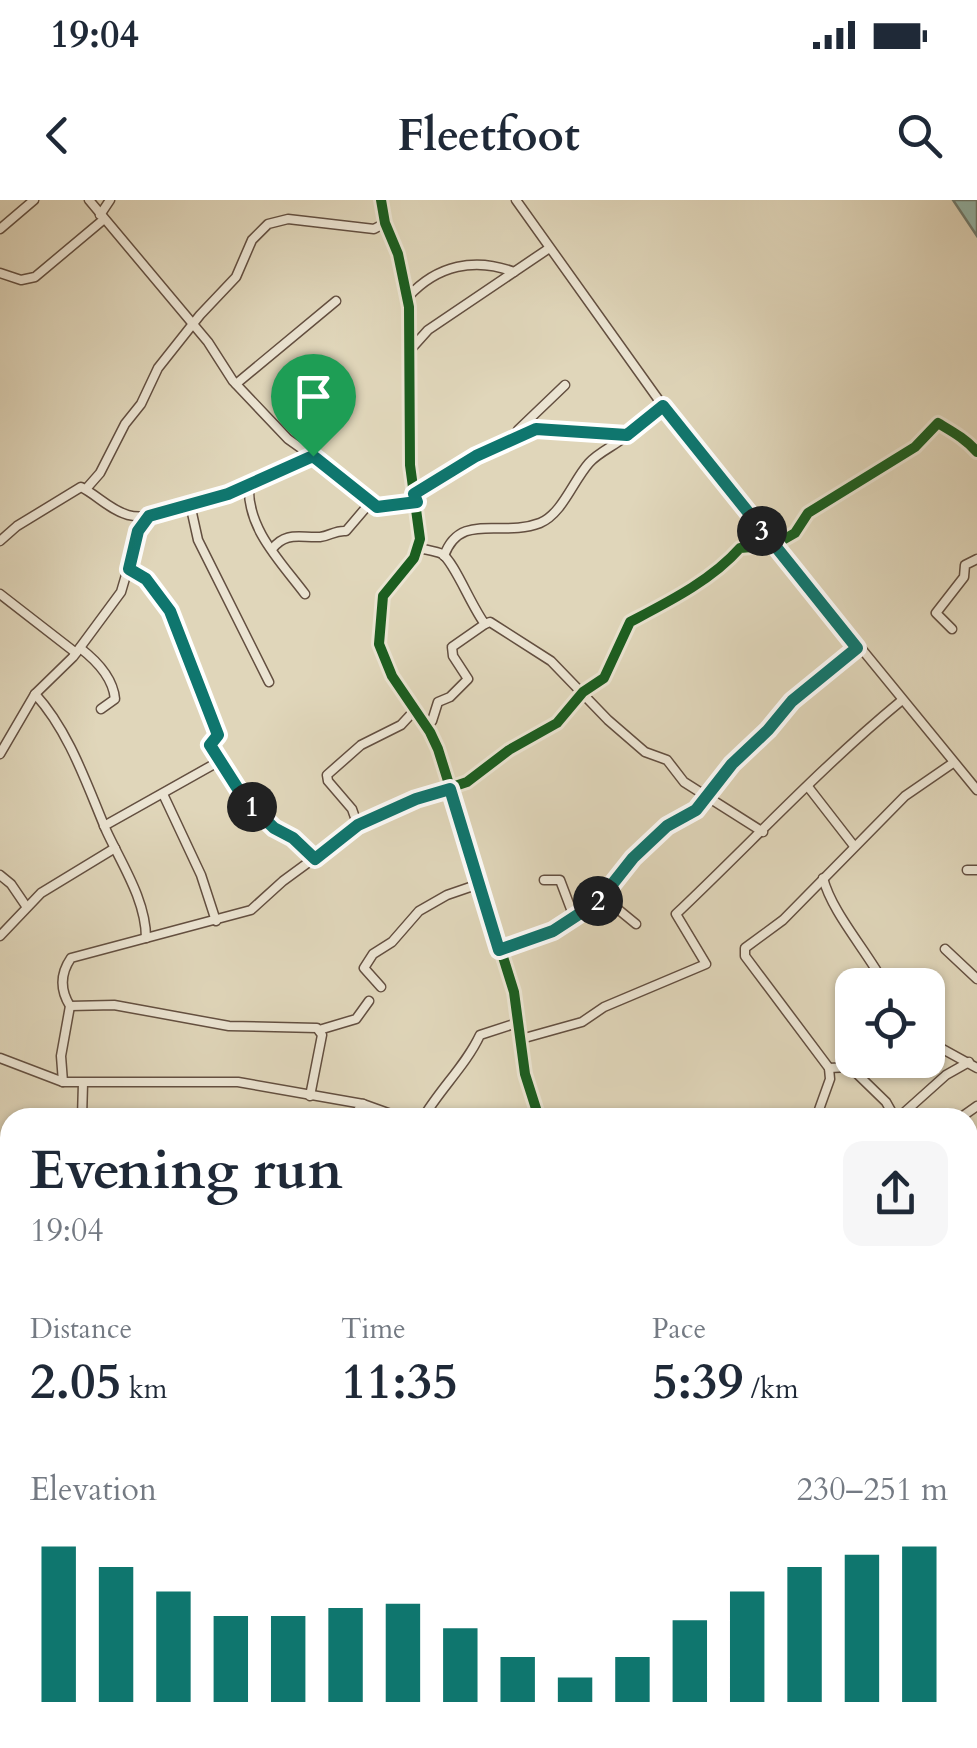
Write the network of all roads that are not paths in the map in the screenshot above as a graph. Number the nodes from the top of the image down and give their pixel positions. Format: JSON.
{"nodes":[{"id":1,"x":34,"y":200,"type":"edge"},
{"id":2,"x":89,"y":200,"type":"edge"},
{"id":3,"x":110,"y":200,"type":"edge"},
{"id":4,"x":381,"y":200,"type":"edge"},
{"id":5,"x":516,"y":200,"type":"edge"},
{"id":6,"x":102,"y":217,"type":"junction"},
{"id":7,"x":384,"y":223,"type":"junction"},
{"id":8,"x":1,"y":224,"type":"edge"},
{"id":9,"x":548,"y":249,"type":"junction"},
{"id":10,"x":514,"y":272,"type":"junction"},
{"id":11,"x":0,"y":273,"type":"edge"},
{"id":12,"x":408,"y":296,"type":"junction"},
{"id":13,"x":336,"y":301,"type":"dead end"},
{"id":14,"x":194,"y":325,"type":"junction"},
{"id":15,"x":409,"y":352,"type":"junction"},
{"id":16,"x":241,"y":385,"type":"junction"},
{"id":17,"x":565,"y":385,"type":"dead end"},
{"id":18,"x":663,"y":406,"type":"junction"},
{"id":19,"x":627,"y":435,"type":"junction"},
{"id":20,"x":515,"y":438,"type":"junction"},
{"id":21,"x":977,"y":452,"type":"edge"},
{"id":22,"x":313,"y":456,"type":"junction"},
{"id":23,"x":249,"y":486,"type":"junction"},
{"id":24,"x":86,"y":489,"type":"junction"},
{"id":25,"x":416,"y":498,"type":"junction"},
{"id":26,"x":190,"y":504,"type":"junction"},
{"id":27,"x":369,"y":504,"type":"junction"},
{"id":28,"x":149,"y":516,"type":"junction"},
{"id":29,"x":2,"y":536,"type":"edge"},
{"id":30,"x":774,"y":546,"type":"junction"},
{"id":31,"x":419,"y":548,"type":"junction"},
{"id":32,"x":272,"y":549,"type":"junction"},
{"id":33,"x":444,"y":556,"type":"junction"},
{"id":34,"x":977,"y":559,"type":"edge"},
{"id":35,"x":129,"y":569,"type":"junction"},
{"id":36,"x":0,"y":594,"type":"edge"},
{"id":37,"x":305,"y":594,"type":"dead end"},
{"id":38,"x":485,"y":624,"type":"junction"},
{"id":39,"x":952,"y":629,"type":"dead end"},
{"id":40,"x":857,"y":648,"type":"junction"},
{"id":41,"x":78,"y":651,"type":"junction"},
{"id":42,"x":269,"y":682,"type":"dead end"},
{"id":43,"x":583,"y":692,"type":"junction"},
{"id":44,"x":35,"y":694,"type":"junction"},
{"id":45,"x":901,"y":702,"type":"junction"},
{"id":46,"x":102,"y":709,"type":"dead end"},
{"id":47,"x":414,"y":711,"type":"junction"},
{"id":48,"x":426,"y":728,"type":"junction"},
{"id":49,"x":0,"y":754,"type":"edge"},
{"id":50,"x":218,"y":762,"type":"junction"},
{"id":51,"x":954,"y":763,"type":"junction"},
{"id":52,"x":809,"y":788,"type":"junction"},
{"id":53,"x":450,"y":789,"type":"junction"},
{"id":54,"x":977,"y":790,"type":"edge"},
{"id":55,"x":163,"y":794,"type":"junction"},
{"id":56,"x":707,"y":799,"type":"junction"},
{"id":57,"x":358,"y":825,"type":"junction"},
{"id":58,"x":104,"y":826,"type":"junction"},
{"id":59,"x":762,"y":832,"type":"junction"},
{"id":60,"x":854,"y":846,"type":"junction"},
{"id":61,"x":115,"y":848,"type":"junction"},
{"id":62,"x":315,"y":859,"type":"junction"},
{"id":63,"x":0,"y":875,"type":"edge"},
{"id":64,"x":824,"y":878,"type":"junction"},
{"id":65,"x":544,"y":880,"type":"dead end"},
{"id":66,"x":478,"y":884,"type":"junction"},
{"id":67,"x":602,"y":897,"type":"junction"},
{"id":68,"x":26,"y":906,"type":"junction"},
{"id":69,"x":574,"y":917,"type":"junction"},
{"id":70,"x":216,"y":921,"type":"junction"},
{"id":71,"x":636,"y":924,"type":"dead end"},
{"id":72,"x":0,"y":936,"type":"edge"},
{"id":73,"x":146,"y":938,"type":"junction"},
{"id":74,"x":945,"y":948,"type":"dead end"},
{"id":75,"x":499,"y":950,"type":"junction"},
{"id":76,"x":876,"y":968,"type":"edge"},
{"id":77,"x":975,"y":973,"type":"edge"},
{"id":78,"x":380,"y":987,"type":"dead end"},
{"id":79,"x":370,"y":1001,"type":"dead end"},
{"id":80,"x":70,"y":1006,"type":"junction"},
{"id":81,"x":519,"y":1018,"type":"junction"},
{"id":82,"x":319,"y":1030,"type":"junction"},
{"id":83,"x":522,"y":1039,"type":"junction"},
{"id":84,"x":945,"y":1050,"type":"edge"},
{"id":85,"x":0,"y":1058,"type":"edge"},
{"id":86,"x":973,"y":1065,"type":"edge"},
{"id":87,"x":835,"y":1067,"type":"edge"},
{"id":88,"x":829,"y":1068,"type":"junction"},
{"id":89,"x":862,"y":1078,"type":"edge"},
{"id":90,"x":63,"y":1082,"type":"junction"},
{"id":91,"x":83,"y":1083,"type":"junction"},
{"id":92,"x":310,"y":1096,"type":"junction"},
{"id":93,"x":363,"y":1104,"type":"junction"},
{"id":94,"x":82,"y":1108,"type":"edge"},
{"id":95,"x":360,"y":1108,"type":"edge"},
{"id":96,"x":374,"y":1108,"type":"edge"},
{"id":97,"x":430,"y":1108,"type":"edge"},
{"id":98,"x":536,"y":1108,"type":"edge"},
{"id":99,"x":820,"y":1108,"type":"edge"},
{"id":100,"x":890,"y":1108,"type":"edge"},
{"id":101,"x":908,"y":1108,"type":"edge"}],
"edges":[{"from":1,"to":8,"type":"street"},
{"from":2,"to":6,"type":"street"},
{"from":3,"to":6,"type":"street"},
{"from":4,"to":7,"type":"street"},
{"from":5,"to":9,"type":"street"},
{"from":6,"to":11,"type":"street"},
{"from":6,"to":14,"type":"street"},
{"from":7,"to":12,"type":"street"},
{"from":7,"to":14,"type":"street"},
{"from":9,"to":10,"type":"street"},
{"from":9,"to":18,"type":"street"},
{"from":10,"to":12,"type":"street"},
{"from":10,"to":15,"type":"street"},
{"from":12,"to":15,"type":"street"},
{"from":13,"to":16,"type":"street"},
{"from":14,"to":16,"type":"street"},
{"from":14,"to":24,"type":"street"},
{"from":15,"to":25,"type":"street"},
{"from":16,"to":22,"type":"street"},
{"from":17,"to":20,"type":"street"},
{"from":18,"to":19,"type":"street"},
{"from":18,"to":30,"type":"street"},
{"from":19,"to":20,"type":"street"},
{"from":19,"to":33,"type":"street"},
{"from":20,"to":25,"type":"street"},
{"from":21,"to":30,"type":"street"},
{"from":22,"to":23,"type":"street"},
{"from":22,"to":27,"type":"street"},
{"from":23,"to":26,"type":"street"},
{"from":23,"to":32,"type":"street"},
{"from":24,"to":28,"type":"street"},
{"from":24,"to":29,"type":"street"},
{"from":25,"to":27,"type":"street"},
{"from":25,"to":31,"type":"street"},
{"from":26,"to":28,"type":"street"},
{"from":26,"to":42,"type":"street"},
{"from":27,"to":32,"type":"street"},
{"from":28,"to":35,"type":"street"},
{"from":30,"to":40,"type":"street"},
{"from":30,"to":43,"type":"street"},
{"from":31,"to":33,"type":"street"},
{"from":31,"to":47,"type":"street"},
{"from":32,"to":37,"type":"street"},
{"from":33,"to":38,"type":"street"},
{"from":34,"to":39,"type":"street"},
{"from":35,"to":41,"type":"street"},
{"from":35,"to":50,"type":"street"},
{"from":36,"to":41,"type":"street"},
{"from":38,"to":43,"type":"street"},
{"from":38,"to":48,"type":"street"},
{"from":40,"to":45,"type":"street"},
{"from":40,"to":56,"type":"street"},
{"from":41,"to":44,"type":"street"},
{"from":41,"to":46,"type":"street"},
{"from":43,"to":53,"type":"street"},
{"from":43,"to":56,"type":"street"},
{"from":44,"to":49,"type":"street"},
{"from":44,"to":58,"type":"street"},
{"from":45,"to":51,"type":"street"},
{"from":45,"to":52,"type":"street"},
{"from":47,"to":48,"type":"street"},
{"from":47,"to":57,"type":"street"},
{"from":48,"to":53,"type":"street"},
{"from":50,"to":55,"type":"street"},
{"from":50,"to":62,"type":"street"},
{"from":51,"to":54,"type":"street"},
{"from":51,"to":60,"type":"street"},
{"from":52,"to":59,"type":"street"},
{"from":52,"to":60,"type":"street"},
{"from":53,"to":57,"type":"street"},
{"from":53,"to":66,"type":"street"},
{"from":55,"to":58,"type":"street"},
{"from":55,"to":70,"type":"street"},
{"from":56,"to":59,"type":"street"},
{"from":56,"to":67,"type":"street"},
{"from":57,"to":62,"type":"street"},
{"from":58,"to":61,"type":"street"},
{"from":59,"to":83,"type":"street"},
{"from":60,"to":64,"type":"street"},
{"from":61,"to":68,"type":"street"},
{"from":61,"to":73,"type":"street"},
{"from":62,"to":70,"type":"street"},
{"from":63,"to":68,"type":"street"},
{"from":64,"to":76,"type":"street"},
{"from":64,"to":88,"type":"street"},
{"from":65,"to":69,"type":"street"},
{"from":66,"to":75,"type":"street"},
{"from":66,"to":78,"type":"street"},
{"from":67,"to":69,"type":"street"},
{"from":67,"to":71,"type":"street"},
{"from":68,"to":72,"type":"street"},
{"from":69,"to":75,"type":"street"},
{"from":70,"to":73,"type":"street"},
{"from":73,"to":80,"type":"street"},
{"from":74,"to":77,"type":"street"},
{"from":75,"to":81,"type":"street"},
{"from":79,"to":82,"type":"street"},
{"from":80,"to":82,"type":"street"},
{"from":80,"to":90,"type":"street"},
{"from":81,"to":83,"type":"street"},
{"from":81,"to":97,"type":"street"},
{"from":82,"to":92,"type":"street"},
{"from":83,"to":98,"type":"street"},
{"from":84,"to":86,"type":"street"},
{"from":85,"to":90,"type":"street"},
{"from":86,"to":101,"type":"street"},
{"from":87,"to":88,"type":"street"},
{"from":88,"to":99,"type":"street"},
{"from":89,"to":100,"type":"street"},
{"from":90,"to":91,"type":"street"},
{"from":91,"to":92,"type":"street"},
{"from":91,"to":94,"type":"street"},
{"from":92,"to":93,"type":"street"},
{"from":93,"to":95,"type":"street"},
{"from":93,"to":96,"type":"street"}]}
